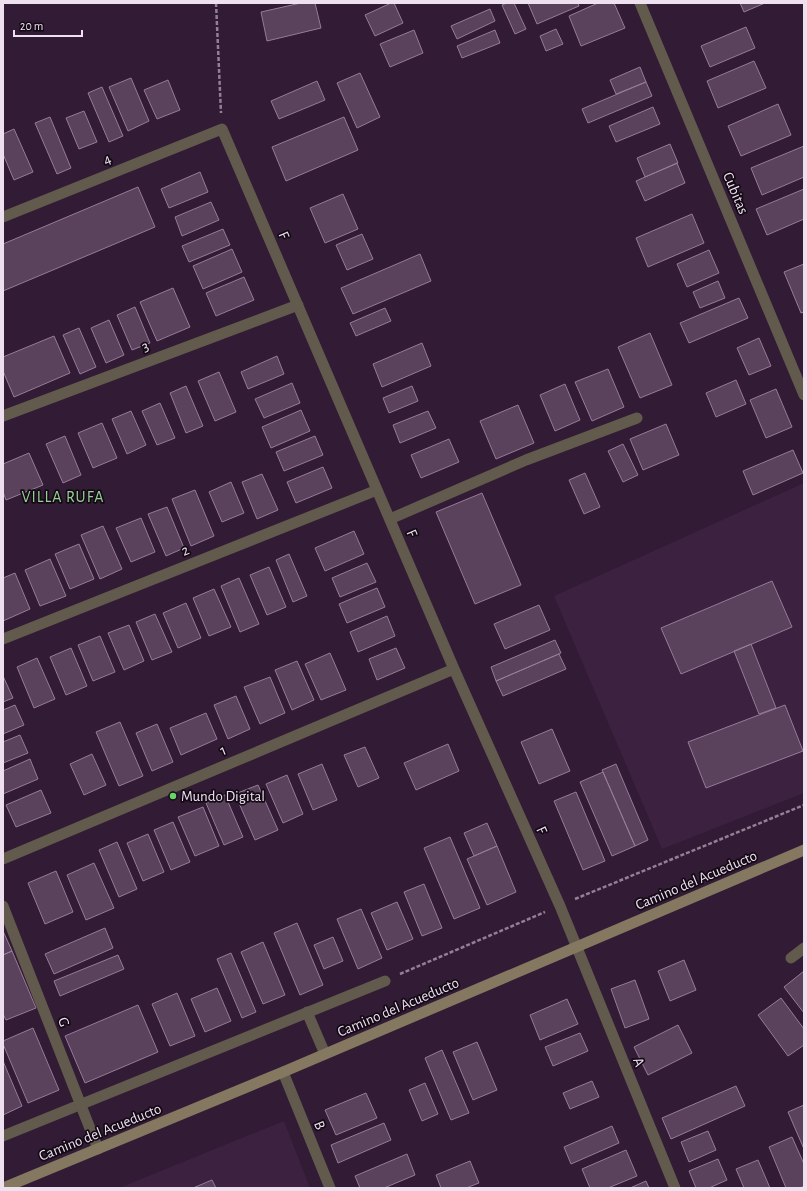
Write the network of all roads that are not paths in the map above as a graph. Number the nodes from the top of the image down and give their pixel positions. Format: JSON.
{"nodes":[{"id":1,"x":640,"y":3,"type":"edge"},
{"id":2,"x":222,"y":129,"type":"joint"},
{"id":3,"x":3,"y":217,"type":"edge"},
{"id":4,"x":298,"y":305,"type":"junction"},
{"id":5,"x":804,"y":395,"type":"edge"},
{"id":6,"x":3,"y":416,"type":"edge"},
{"id":7,"x":637,"y":418,"type":"dead end"},
{"id":8,"x":377,"y":490,"type":"junction"},
{"id":9,"x":390,"y":519,"type":"junction"},
{"id":10,"x":3,"y":639,"type":"edge"},
{"id":11,"x":454,"y":669,"type":"junction"},
{"id":12,"x":804,"y":850,"type":"edge"},
{"id":13,"x":3,"y":859,"type":"edge"},
{"id":14,"x":3,"y":906,"type":"edge"},
{"id":15,"x":576,"y":948,"type":"junction"},
{"id":16,"x":804,"y":948,"type":"edge"},
{"id":17,"x":791,"y":958,"type":"dead end"},
{"id":18,"x":385,"y":981,"type":"road end"},
{"id":19,"x":307,"y":1012,"type":"junction"},
{"id":20,"x":325,"y":1054,"type":"junction"},
{"id":21,"x":283,"y":1072,"type":"junction"},
{"id":22,"x":80,"y":1104,"type":"junction"},
{"id":23,"x":3,"y":1136,"type":"edge"},
{"id":24,"x":98,"y":1149,"type":"junction"},
{"id":25,"x":3,"y":1188,"type":"edge"},
{"id":26,"x":330,"y":1188,"type":"edge"},
{"id":27,"x":675,"y":1188,"type":"edge"}],
"edges":[{"from":1,"to":5,"type":"street","name":"Cubitas"},
{"from":2,"to":3,"type":"street","name":"4"},
{"from":2,"to":4,"type":"street","name":"F"},
{"from":4,"to":6,"type":"street","name":"3"},
{"from":4,"to":8,"type":"street","name":"F"},
{"from":7,"to":9,"type":"street"},
{"from":8,"to":9,"type":"street","name":"F"},
{"from":8,"to":10,"type":"street","name":"2"},
{"from":9,"to":11,"type":"street","name":"F"},
{"from":11,"to":13,"type":"street","name":"1"},
{"from":11,"to":15,"type":"street","name":"F"},
{"from":12,"to":15,"type":"main road","name":"Camino del Acueducto"},
{"from":14,"to":22,"type":"street","name":"G"},
{"from":15,"to":20,"type":"main road","name":"Camino del Acueducto"},
{"from":15,"to":27,"type":"street","name":"A"},
{"from":16,"to":17,"type":"street"},
{"from":18,"to":19,"type":"street"},
{"from":19,"to":20,"type":"street"},
{"from":19,"to":22,"type":"street"},
{"from":20,"to":21,"type":"main road","name":"Camino del Acueducto"},
{"from":21,"to":24,"type":"main road","name":"Camino del Acueducto"},
{"from":21,"to":26,"type":"street","name":"B"},
{"from":22,"to":23,"type":"street"},
{"from":22,"to":24,"type":"street","name":"G"},
{"from":24,"to":25,"type":"main road","name":"Camino del Acueducto"}]}
